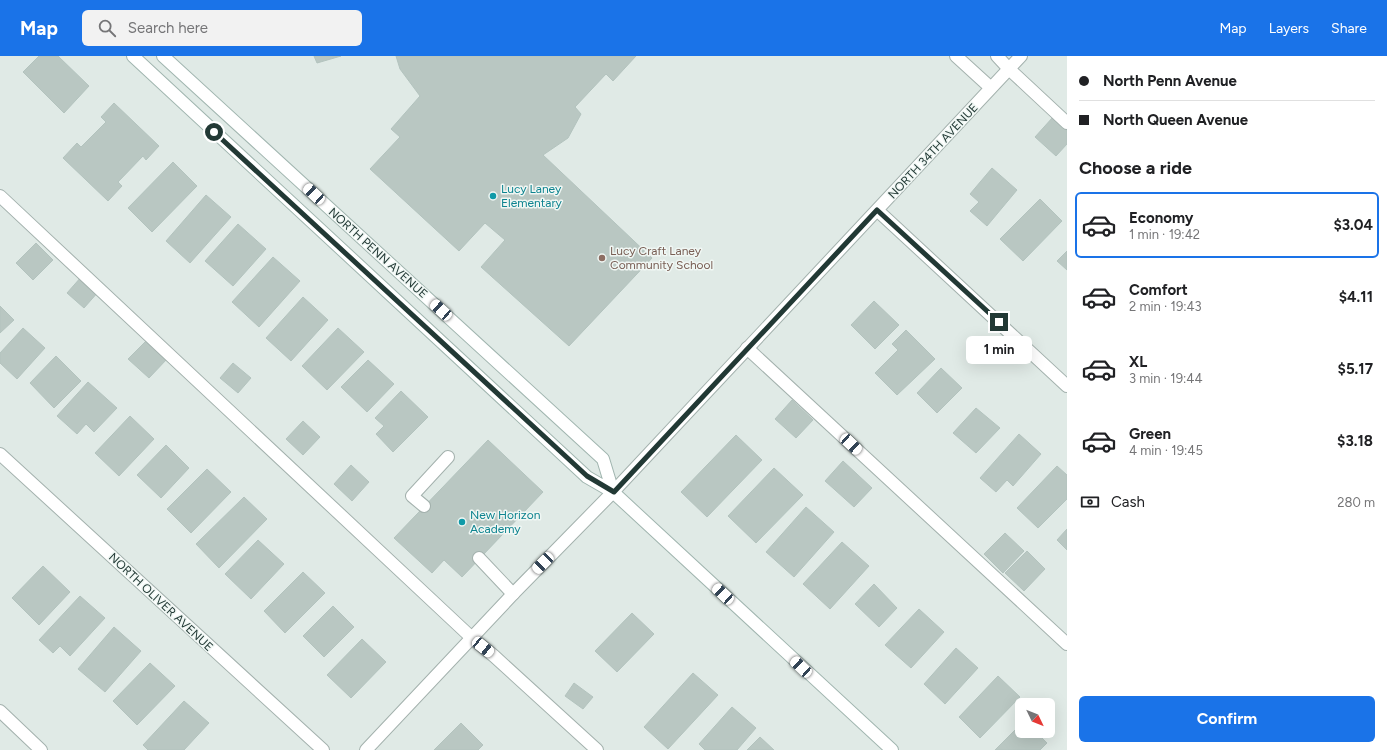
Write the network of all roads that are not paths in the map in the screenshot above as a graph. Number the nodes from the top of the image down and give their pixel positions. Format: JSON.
{"nodes":[{"id":1,"x":133,"y":56,"type":"edge"},
{"id":2,"x":163,"y":56,"type":"edge"},
{"id":3,"x":956,"y":56,"type":"edge"},
{"id":4,"x":997,"y":56,"type":"edge"},
{"id":5,"x":1021,"y":56,"type":"edge"},
{"id":6,"x":1009,"y":69,"type":"junction"},
{"id":7,"x":991,"y":88,"type":"junction"},
{"id":8,"x":1067,"y":123,"type":"edge"},
{"id":9,"x":0,"y":196,"type":"edge"},
{"id":10,"x":877,"y":210,"type":"junction"},
{"id":11,"x":747,"y":348,"type":"junction"},
{"id":12,"x":1067,"y":386,"type":"edge"},
{"id":13,"x":0,"y":454,"type":"edge"},
{"id":14,"x":448,"y":457,"type":"dead end"},
{"id":15,"x":614,"y":492,"type":"junction"},
{"id":16,"x":424,"y":506,"type":"dead end"},
{"id":17,"x":480,"y":558,"type":"dead end"},
{"id":18,"x":513,"y":594,"type":"junction"},
{"id":19,"x":472,"y":638,"type":"junction"},
{"id":20,"x":1067,"y":644,"type":"edge"},
{"id":21,"x":0,"y":711,"type":"edge"},
{"id":22,"x":41,"y":750,"type":"edge"},
{"id":23,"x":323,"y":750,"type":"edge"},
{"id":24,"x":366,"y":750,"type":"edge"},
{"id":25,"x":598,"y":750,"type":"edge"},
{"id":26,"x":892,"y":750,"type":"edge"}],
"edges":[{"from":1,"to":15,"type":"street","name":"NORTH PENN AVENUE"},
{"from":2,"to":15,"type":"street","name":"NORTH PENN AVENUE"},
{"from":3,"to":7,"type":"street"},
{"from":4,"to":6,"type":"street"},
{"from":5,"to":6,"type":"street","name":"NORTH 34TH AVENUE"},
{"from":6,"to":7,"type":"street","name":"NORTH 34TH AVENUE"},
{"from":6,"to":8,"type":"street"},
{"from":7,"to":10,"type":"street","name":"NORTH 34TH AVENUE"},
{"from":9,"to":19,"type":"street"},
{"from":10,"to":11,"type":"street","name":"NORTH 34TH AVENUE"},
{"from":10,"to":12,"type":"street"},
{"from":11,"to":15,"type":"street","name":"NORTH 34TH AVENUE"},
{"from":11,"to":20,"type":"street"},
{"from":13,"to":23,"type":"street","name":"NORTH OLIVER AVENUE"},
{"from":14,"to":16,"type":"street"},
{"from":15,"to":18,"type":"street","name":"NORTH 34TH AVENUE"},
{"from":15,"to":26,"type":"street","name":"NORTH PENN AVENUE"},
{"from":17,"to":18,"type":"street"},
{"from":18,"to":19,"type":"street","name":"NORTH 34TH AVENUE"},
{"from":19,"to":24,"type":"street","name":"NORTH 34TH AVENUE"},
{"from":19,"to":25,"type":"street"},
{"from":21,"to":22,"type":"street"}]}
